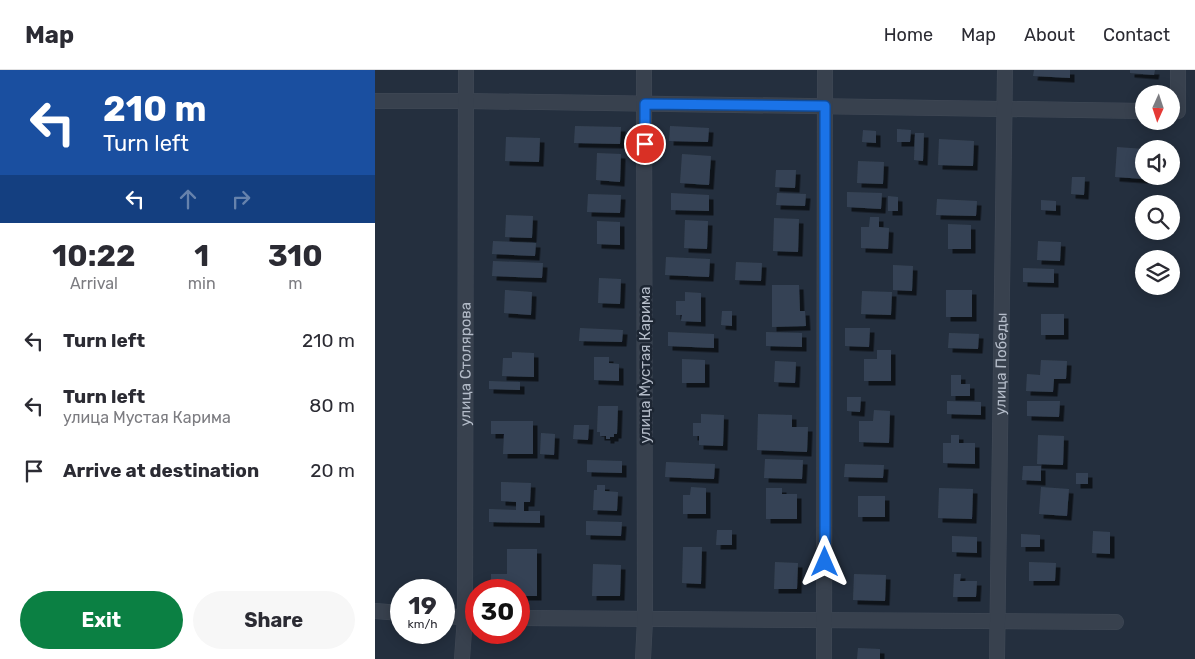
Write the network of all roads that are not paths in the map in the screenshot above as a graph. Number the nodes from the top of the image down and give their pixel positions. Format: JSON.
{"nodes":[{"id":1,"x":466,"y":70,"type":"edge"},
{"id":2,"x":644,"y":70,"type":"edge"},
{"id":3,"x":825,"y":70,"type":"edge"},
{"id":4,"x":1005,"y":70,"type":"edge"},
{"id":5,"x":1178,"y":70,"type":"edge"},
{"id":6,"x":1177,"y":85,"type":"edge"},
{"id":7,"x":375,"y":101,"type":"edge"},
{"id":8,"x":466,"y":101,"type":"junction"},
{"id":9,"x":645,"y":104,"type":"junction"},
{"id":10,"x":825,"y":106,"type":"junction"},
{"id":11,"x":1005,"y":109,"type":"junction"},
{"id":12,"x":1135,"y":111,"type":"edge"},
{"id":13,"x":471,"y":579,"type":"edge"},
{"id":14,"x":375,"y":612,"type":"edge"},
{"id":15,"x":390,"y":613,"type":"edge"},
{"id":16,"x":530,"y":618,"type":"edge"},
{"id":17,"x":645,"y":620,"type":"junction"},
{"id":18,"x":825,"y":621,"type":"junction"},
{"id":19,"x":998,"y":622,"type":"junction"},
{"id":20,"x":1115,"y":622,"type":"dead end"},
{"id":21,"x":465,"y":644,"type":"edge"},
{"id":22,"x":462,"y":659,"type":"edge"},
{"id":23,"x":643,"y":659,"type":"edge"},
{"id":24,"x":824,"y":659,"type":"edge"},
{"id":25,"x":997,"y":659,"type":"edge"}],
"edges":[{"from":1,"to":8,"type":"street","name":"улица Столярова"},
{"from":2,"to":9,"type":"street","name":"улица Мустая Карима"},
{"from":3,"to":10,"type":"street"},
{"from":4,"to":11,"type":"street","name":"улица Победы"},
{"from":5,"to":6,"type":"street"},
{"from":7,"to":8,"type":"street"},
{"from":8,"to":9,"type":"street"},
{"from":8,"to":13,"type":"street","name":"улица Столярова"},
{"from":9,"to":10,"type":"street"},
{"from":9,"to":17,"type":"street","name":"улица Мустая Карима"},
{"from":10,"to":11,"type":"street"},
{"from":10,"to":18,"type":"street"},
{"from":11,"to":12,"type":"street"},
{"from":11,"to":19,"type":"street","name":"улица Победы"},
{"from":14,"to":15,"type":"street"},
{"from":16,"to":17,"type":"street"},
{"from":17,"to":18,"type":"street"},
{"from":17,"to":23,"type":"street","name":"улица Мустая Карима"},
{"from":18,"to":19,"type":"street"},
{"from":18,"to":24,"type":"street"},
{"from":19,"to":20,"type":"street"},
{"from":19,"to":25,"type":"street","name":"улица Победы"},
{"from":21,"to":22,"type":"street","name":"улица Столярова"}]}
